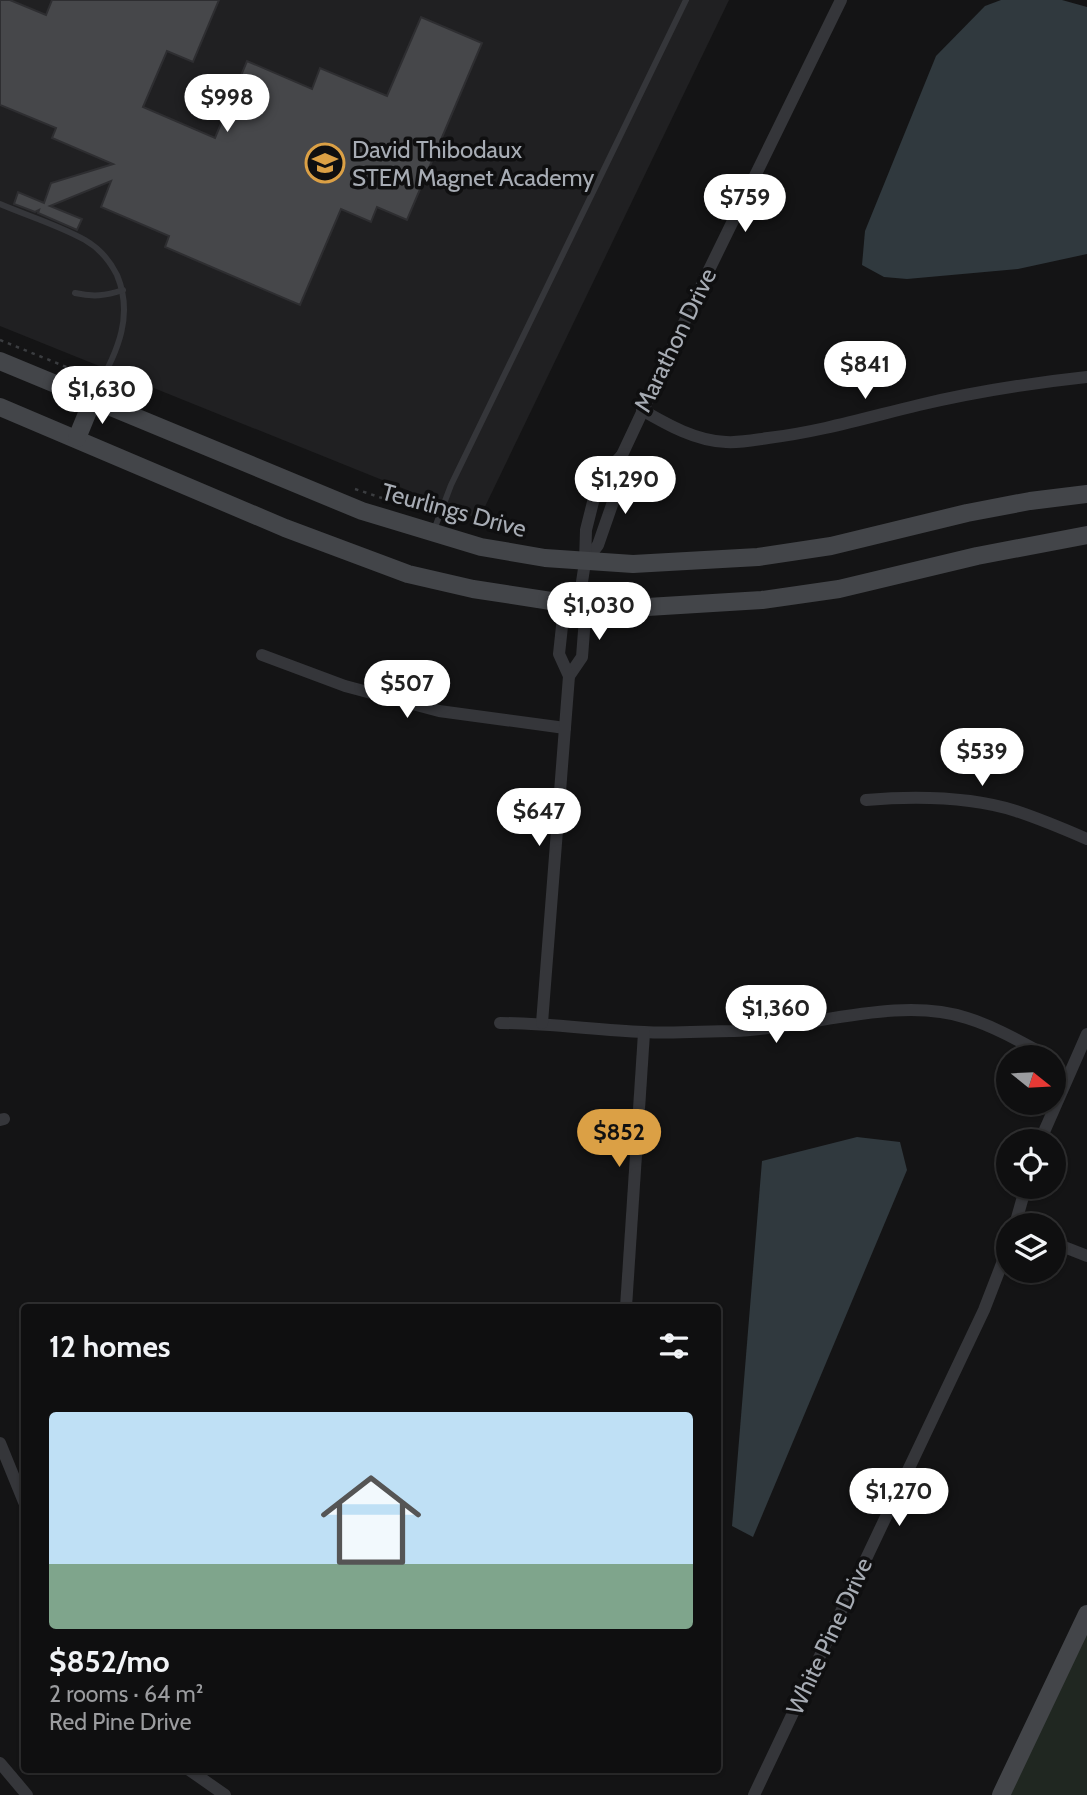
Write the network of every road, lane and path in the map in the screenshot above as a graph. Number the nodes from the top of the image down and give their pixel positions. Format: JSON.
{"nodes":[{"id":1,"x":686,"y":0,"type":"edge"},
{"id":2,"x":841,"y":0,"type":"edge"},
{"id":3,"x":0,"y":204,"type":"edge"},
{"id":4,"x":123,"y":290,"type":"junction"},
{"id":5,"x":75,"y":293,"type":"dead end"},
{"id":6,"x":0,"y":340,"type":"edge"},
{"id":7,"x":0,"y":361,"type":"edge"},
{"id":8,"x":84,"y":374,"type":"dead end"},
{"id":9,"x":1087,"y":377,"type":"edge"},
{"id":10,"x":93,"y":400,"type":"junction"},
{"id":11,"x":0,"y":407,"type":"edge"},
{"id":12,"x":642,"y":410,"type":"junction"},
{"id":13,"x":77,"y":438,"type":"junction"},
{"id":14,"x":1087,"y":494,"type":"edge"},
{"id":15,"x":433,"y":532,"type":"junction"},
{"id":16,"x":1087,"y":535,"type":"edge"},
{"id":17,"x":585,"y":562,"type":"junction"},
{"id":18,"x":579,"y":602,"type":"junction"},
{"id":19,"x":262,"y":655,"type":"dead end"},
{"id":20,"x":569,"y":676,"type":"junction"},
{"id":21,"x":565,"y":728,"type":"junction"},
{"id":22,"x":866,"y":800,"type":"dead end"},
{"id":23,"x":1087,"y":839,"type":"edge"},
{"id":24,"x":500,"y":1023,"type":"dead end"},
{"id":25,"x":542,"y":1023,"type":"junction"},
{"id":26,"x":645,"y":1032,"type":"junction"},
{"id":27,"x":1087,"y":1034,"type":"edge"},
{"id":28,"x":1024,"y":1045,"type":"edge"},
{"id":29,"x":1066,"y":1066,"type":"edge"},
{"id":30,"x":1071,"y":1068,"type":"junction"},
{"id":31,"x":1045,"y":1129,"type":"edge"},
{"id":32,"x":1066,"y":1247,"type":"edge"},
{"id":33,"x":1087,"y":1255,"type":"edge"},
{"id":34,"x":996,"y":1279,"type":"edge"},
{"id":35,"x":626,"y":1304,"type":"edge"},
{"id":36,"x":0,"y":1443,"type":"edge"},
{"id":37,"x":21,"y":1495,"type":"edge"},
{"id":38,"x":1087,"y":1614,"type":"edge"},
{"id":39,"x":0,"y":1763,"type":"edge"},
{"id":40,"x":194,"y":1773,"type":"edge"},
{"id":41,"x":27,"y":1795,"type":"edge"},
{"id":42,"x":225,"y":1795,"type":"edge"},
{"id":43,"x":754,"y":1795,"type":"edge"},
{"id":44,"x":1001,"y":1795,"type":"edge"}],
"edges":[{"from":1,"to":15,"type":"lane"},
{"from":2,"to":12,"type":"street","name":"Marathon Drive"},
{"from":3,"to":4,"type":"lane"},
{"from":4,"to":5,"type":"lane"},
{"from":4,"to":10,"type":"lane"},
{"from":6,"to":8,"type":"path"},
{"from":7,"to":10,"type":"street","name":"Teurlings Drive"},
{"from":9,"to":12,"type":"street"},
{"from":10,"to":13,"type":"street"},
{"from":10,"to":15,"type":"street","name":"Teurlings Drive"},
{"from":11,"to":13,"type":"street"},
{"from":12,"to":17,"type":"street","name":"Marathon Drive"},
{"from":13,"to":18,"type":"street"},
{"from":14,"to":17,"type":"street","name":"Teurlings Drive"},
{"from":15,"to":17,"type":"street","name":"Teurlings Drive"},
{"from":16,"to":18,"type":"street"},
{"from":17,"to":18,"type":"street","name":"Marathon Drive"},
{"from":18,"to":20,"type":"street"},
{"from":18,"to":20,"type":"street"},
{"from":19,"to":21,"type":"street"},
{"from":20,"to":21,"type":"street"},
{"from":21,"to":25,"type":"street"},
{"from":22,"to":23,"type":"street"},
{"from":24,"to":25,"type":"street"},
{"from":25,"to":26,"type":"street"},
{"from":26,"to":28,"type":"street"},
{"from":26,"to":35,"type":"street"},
{"from":27,"to":30,"type":"street"},
{"from":29,"to":30,"type":"street"},
{"from":30,"to":31,"type":"street"},
{"from":32,"to":33,"type":"street"},
{"from":34,"to":43,"type":"street","name":"White Pine Drive"},
{"from":36,"to":37,"type":"street"},
{"from":38,"to":44,"type":"street"},
{"from":39,"to":41,"type":"street"},
{"from":40,"to":42,"type":"street"}]}
